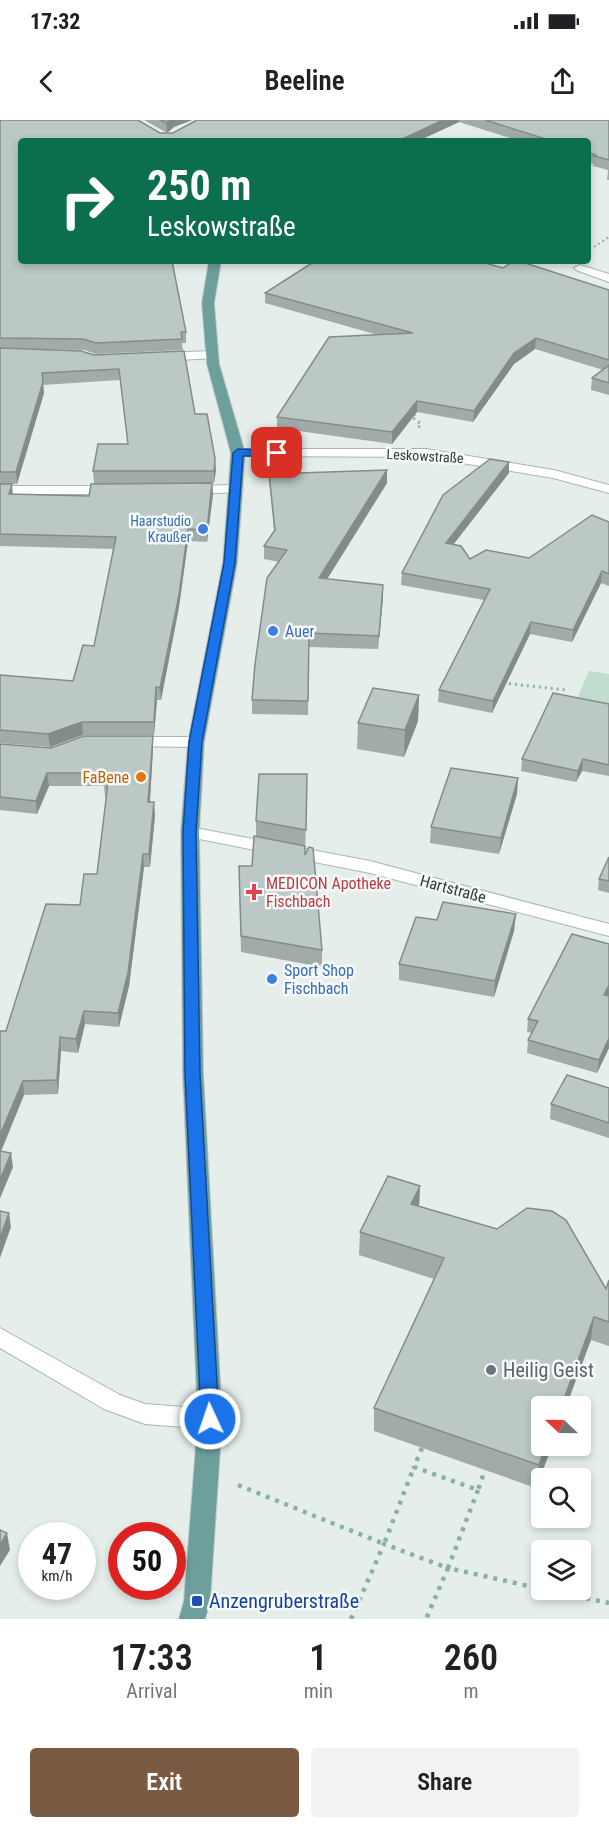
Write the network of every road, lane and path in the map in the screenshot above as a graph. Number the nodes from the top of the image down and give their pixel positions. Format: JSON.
{"nodes":[{"id":1,"x":609,"y":237,"type":"edge"},
{"id":2,"x":591,"y":248,"type":"edge"},
{"id":3,"x":214,"y":264,"type":"edge"},
{"id":4,"x":580,"y":268,"type":"dead end"},
{"id":5,"x":609,"y":278,"type":"edge"},
{"id":6,"x":212,"y":355,"type":"junction"},
{"id":7,"x":142,"y":358,"type":"edge"},
{"id":8,"x":419,"y":407,"type":"edge"},
{"id":9,"x":238,"y":453,"type":"junction"},
{"id":10,"x":402,"y":454,"type":"junction"},
{"id":11,"x":236,"y":489,"type":"junction"},
{"id":12,"x":609,"y":489,"type":"edge"},
{"id":13,"x":0,"y":490,"type":"edge"},
{"id":14,"x":131,"y":490,"type":"edge"},
{"id":15,"x":178,"y":490,"type":"edge"},
{"id":16,"x":502,"y":682,"type":"edge"},
{"id":17,"x":566,"y":690,"type":"dead end"},
{"id":18,"x":106,"y":742,"type":"edge"},
{"id":19,"x":196,"y":742,"type":"junction"},
{"id":20,"x":190,"y":832,"type":"junction"},
{"id":21,"x":609,"y":930,"type":"edge"},
{"id":22,"x":0,"y":1337,"type":"edge"},
{"id":23,"x":210,"y":1419,"type":"junction"},
{"id":24,"x":422,"y":1448,"type":"edge"},
{"id":25,"x":414,"y":1467,"type":"junction"},
{"id":26,"x":485,"y":1470,"type":"edge"},
{"id":27,"x":207,"y":1472,"type":"junction"},
{"id":28,"x":477,"y":1490,"type":"junction"},
{"id":29,"x":384,"y":1544,"type":"junction"},
{"id":30,"x":448,"y":1569,"type":"junction"},
{"id":31,"x":531,"y":1587,"type":"edge"},
{"id":32,"x":591,"y":1600,"type":"edge"},
{"id":33,"x":609,"y":1604,"type":"edge"},
{"id":34,"x":192,"y":1619,"type":"edge"},
{"id":35,"x":351,"y":1619,"type":"edge"},
{"id":36,"x":426,"y":1619,"type":"edge"}],
"edges":[{"from":1,"to":2,"type":"path"},
{"from":3,"to":6,"type":"main road"},
{"from":4,"to":5,"type":"street"},
{"from":6,"to":7,"type":"street"},
{"from":6,"to":9,"type":"main road"},
{"from":8,"to":10,"type":"path"},
{"from":9,"to":10,"type":"street","name":"Leskowstraße"},
{"from":9,"to":11,"type":"main road"},
{"from":10,"to":12,"type":"street","name":"Leskowstraße"},
{"from":11,"to":15,"type":"street"},
{"from":11,"to":19,"type":"main road"},
{"from":13,"to":14,"type":"street"},
{"from":16,"to":17,"type":"path"},
{"from":18,"to":19,"type":"street"},
{"from":19,"to":20,"type":"main road"},
{"from":20,"to":21,"type":"street","name":"Hartstraße"},
{"from":20,"to":23,"type":"main road"},
{"from":22,"to":23,"type":"street"},
{"from":23,"to":27,"type":"main road"},
{"from":24,"to":25,"type":"path"},
{"from":25,"to":28,"type":"path"},
{"from":25,"to":29,"type":"path"},
{"from":26,"to":28,"type":"path"},
{"from":27,"to":29,"type":"path"},
{"from":27,"to":34,"type":"main road"},
{"from":28,"to":30,"type":"path"},
{"from":29,"to":30,"type":"path"},
{"from":29,"to":35,"type":"path"},
{"from":30,"to":31,"type":"path"},
{"from":30,"to":36,"type":"path"},
{"from":32,"to":33,"type":"path"}]}
